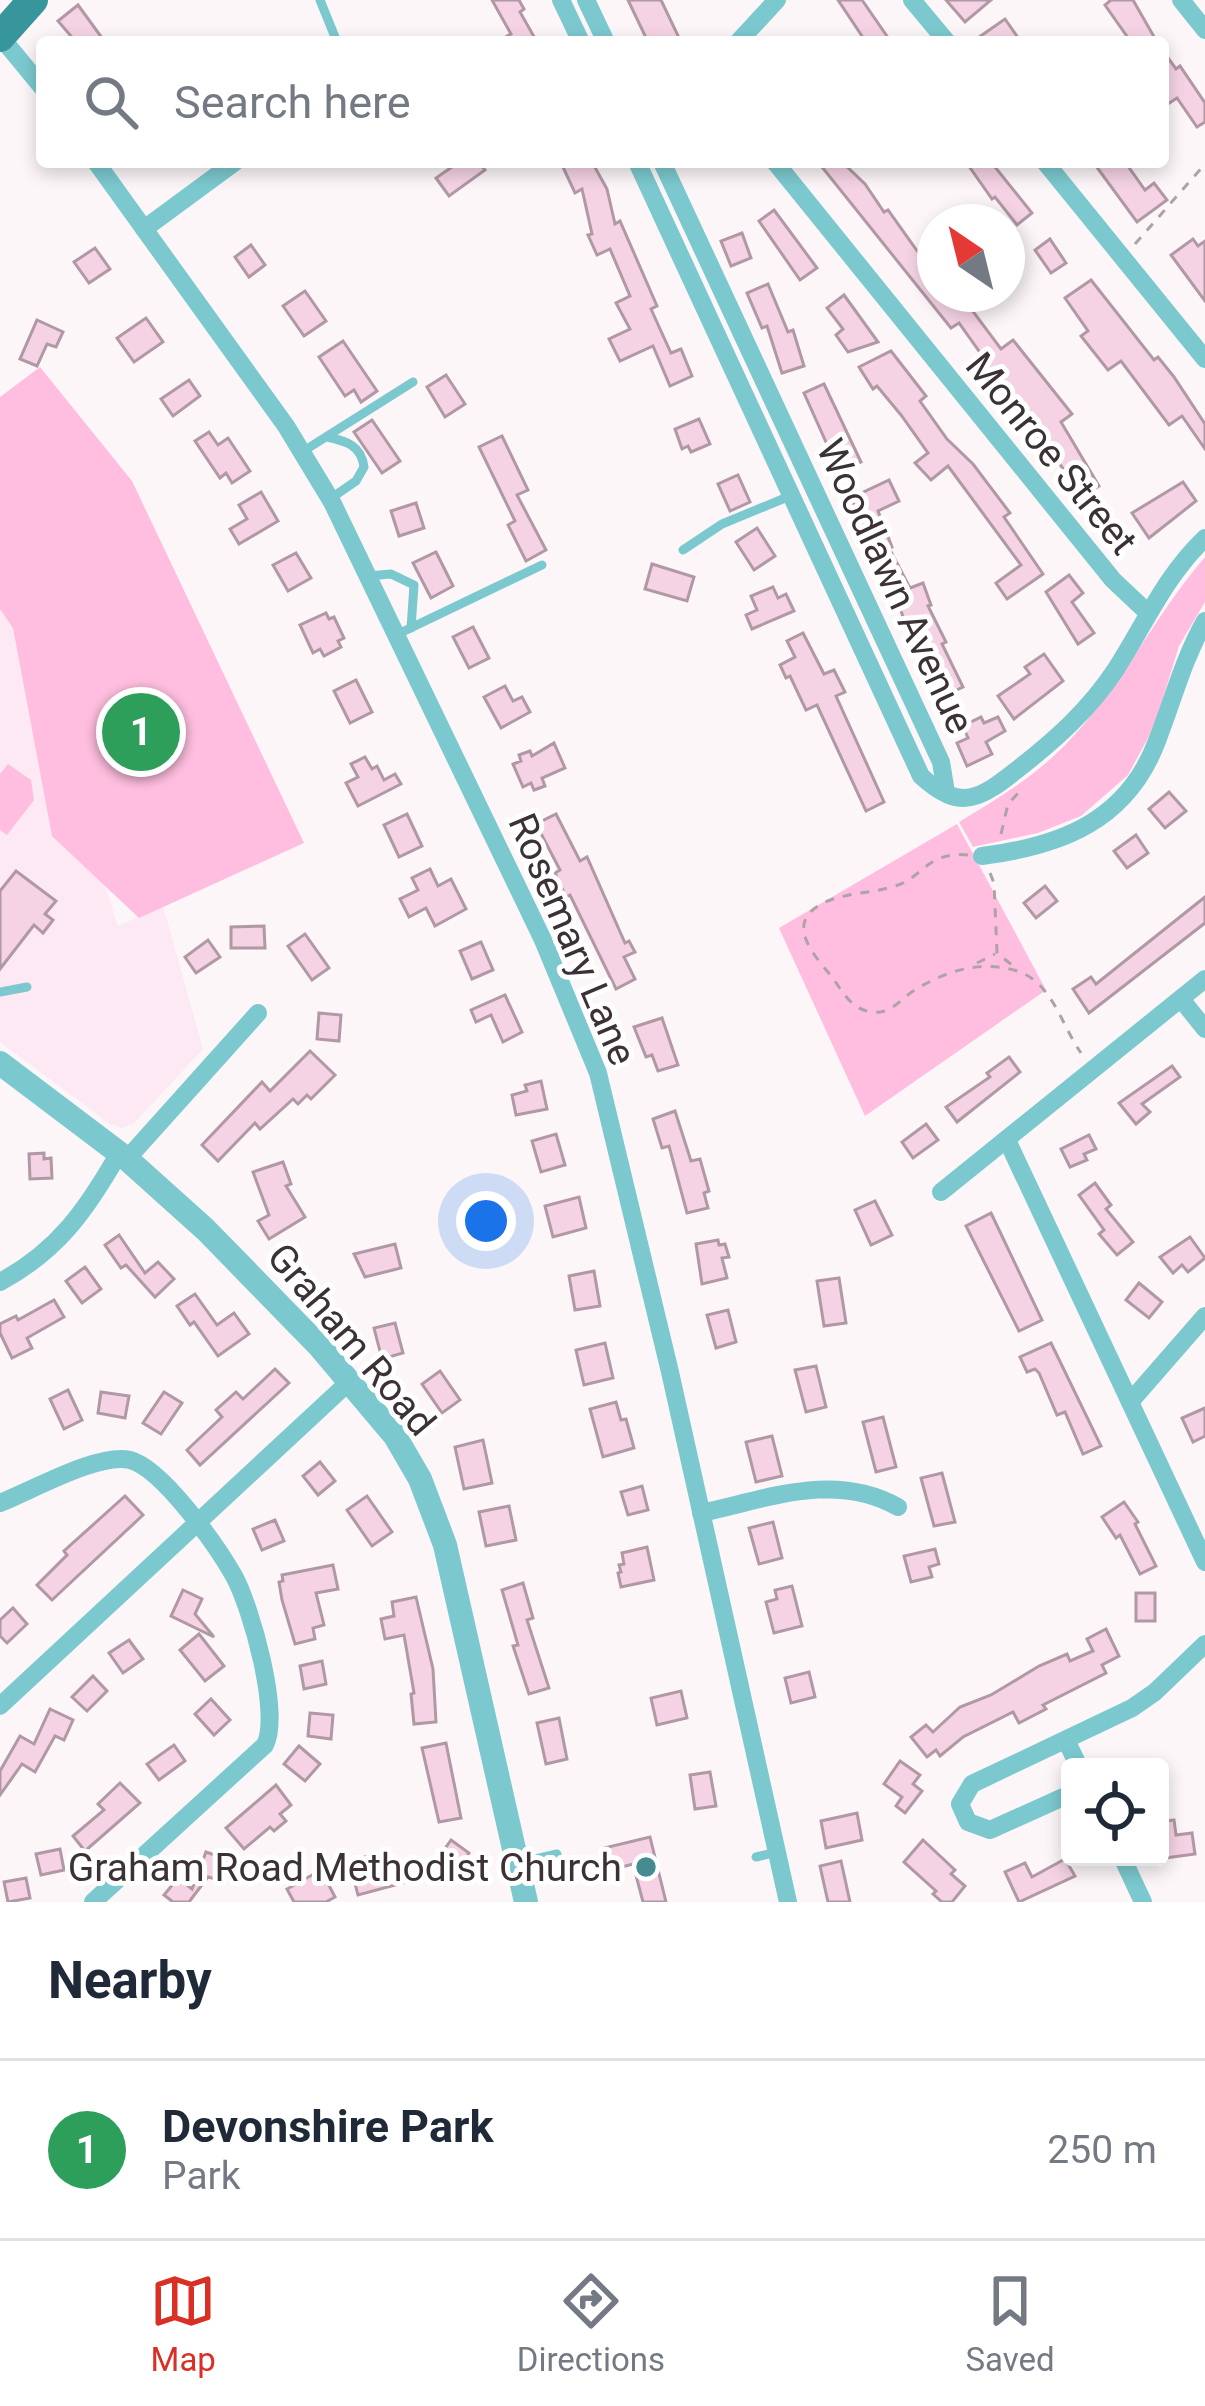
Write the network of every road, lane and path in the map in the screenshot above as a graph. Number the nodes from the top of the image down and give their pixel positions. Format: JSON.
{"nodes":[{"id":1,"x":32,"y":0,"type":"edge"},
{"id":2,"x":320,"y":0,"type":"edge"},
{"id":3,"x":561,"y":0,"type":"edge"},
{"id":4,"x":586,"y":0,"type":"edge"},
{"id":5,"x":777,"y":0,"type":"edge"},
{"id":6,"x":912,"y":0,"type":"edge"},
{"id":7,"x":1181,"y":0,"type":"edge"},
{"id":8,"x":1205,"y":30,"type":"edge"},
{"id":9,"x":0,"y":36,"type":"edge"},
{"id":10,"x":335,"y":36,"type":"edge"},
{"id":11,"x":577,"y":36,"type":"edge"},
{"id":12,"x":603,"y":36,"type":"edge"},
{"id":13,"x":744,"y":36,"type":"edge"},
{"id":14,"x":941,"y":36,"type":"edge"},
{"id":15,"x":36,"y":80,"type":"edge"},
{"id":16,"x":1205,"y":164,"type":"edge"},
{"id":17,"x":100,"y":168,"type":"edge"},
{"id":18,"x":227,"y":168,"type":"edge"},
{"id":19,"x":640,"y":168,"type":"edge"},
{"id":20,"x":665,"y":168,"type":"edge"},
{"id":21,"x":780,"y":168,"type":"edge"},
{"id":22,"x":1050,"y":168,"type":"edge"},
{"id":23,"x":144,"y":229,"type":"junction"},
{"id":24,"x":1123,"y":258,"type":"junction"},
{"id":25,"x":1205,"y":358,"type":"edge"},
{"id":26,"x":413,"y":382,"type":"dead end"},
{"id":27,"x":788,"y":432,"type":"junction"},
{"id":28,"x":327,"y":437,"type":"junction"},
{"id":29,"x":766,"y":441,"type":"junction"},
{"id":30,"x":302,"y":452,"type":"junction"},
{"id":31,"x":791,"y":495,"type":"junction"},
{"id":32,"x":331,"y":499,"type":"junction"},
{"id":33,"x":1205,"y":538,"type":"edge"},
{"id":34,"x":683,"y":550,"type":"dead end"},
{"id":35,"x":542,"y":565,"type":"dead end"},
{"id":36,"x":368,"y":576,"type":"junction"},
{"id":37,"x":1148,"y":613,"type":"junction"},
{"id":38,"x":1205,"y":621,"type":"edge"},
{"id":39,"x":404,"y":632,"type":"junction"},
{"id":40,"x":946,"y":793,"type":"junction"},
{"id":41,"x":1008,"y":805,"type":"dead end"},
{"id":42,"x":1001,"y":822,"type":"dead end"},
{"id":43,"x":982,"y":856,"type":"junction"},
{"id":44,"x":997,"y":951,"type":"junction"},
{"id":45,"x":973,"y":964,"type":"junction"},
{"id":46,"x":1018,"y":970,"type":"junction"},
{"id":47,"x":1205,"y":979,"type":"edge"},
{"id":48,"x":27,"y":987,"type":"dead end"},
{"id":49,"x":0,"y":992,"type":"edge"},
{"id":50,"x":1180,"y":999,"type":"junction"},
{"id":51,"x":258,"y":1012,"type":"dead end"},
{"id":52,"x":1205,"y":1029,"type":"edge"},
{"id":53,"x":0,"y":1063,"type":"edge"},
{"id":54,"x":1093,"y":1069,"type":"junction"},
{"id":55,"x":1007,"y":1140,"type":"junction"},
{"id":56,"x":123,"y":1156,"type":"junction"},
{"id":57,"x":941,"y":1192,"type":"dead end"},
{"id":58,"x":0,"y":1282,"type":"edge"},
{"id":59,"x":1205,"y":1316,"type":"edge"},
{"id":60,"x":350,"y":1382,"type":"junction"},
{"id":61,"x":1130,"y":1402,"type":"junction"},
{"id":62,"x":0,"y":1503,"type":"edge"},
{"id":63,"x":898,"y":1507,"type":"dead end"},
{"id":64,"x":701,"y":1513,"type":"junction"},
{"id":65,"x":196,"y":1523,"type":"junction"},
{"id":66,"x":1205,"y":1562,"type":"edge"},
{"id":67,"x":1205,"y":1644,"type":"edge"},
{"id":68,"x":0,"y":1706,"type":"edge"},
{"id":69,"x":1066,"y":1741,"type":"junction"},
{"id":70,"x":1074,"y":1758,"type":"edge"},
{"id":71,"x":1061,"y":1798,"type":"edge"},
{"id":72,"x":776,"y":1852,"type":"junction"},
{"id":73,"x":557,"y":1853,"type":"dead end"},
{"id":74,"x":756,"y":1857,"type":"dead end"},
{"id":75,"x":518,"y":1864,"type":"junction"},
{"id":76,"x":1125,"y":1866,"type":"edge"},
{"id":77,"x":779,"y":1891,"type":"edge"},
{"id":78,"x":93,"y":1902,"type":"edge"},
{"id":79,"x":525,"y":1902,"type":"edge"},
{"id":80,"x":1143,"y":1902,"type":"edge"}],
"edges":[{"from":1,"to":9,"type":"main road"},
{"from":2,"to":10,"type":"lane"},
{"from":3,"to":11,"type":"street"},
{"from":4,"to":12,"type":"street"},
{"from":5,"to":13,"type":"street"},
{"from":6,"to":14,"type":"street"},
{"from":7,"to":8,"type":"street"},
{"from":9,"to":15,"type":"street"},
{"from":16,"to":24,"type":"path"},
{"from":17,"to":23,"type":"street","name":"Rosemary Lane"},
{"from":18,"to":23,"type":"street"},
{"from":19,"to":29,"type":"street","name":"Woodlawn Avenue"},
{"from":20,"to":27,"type":"street","name":"Woodlawn Avenue"},
{"from":21,"to":37,"type":"street","name":"Monroe Street"},
{"from":22,"to":24,"type":"street"},
{"from":23,"to":30,"type":"street","name":"Rosemary Lane"},
{"from":24,"to":25,"type":"street"},
{"from":26,"to":28,"type":"lane"},
{"from":27,"to":29,"type":"street"},
{"from":27,"to":40,"type":"street","name":"Woodlawn Avenue"},
{"from":28,"to":30,"type":"lane"},
{"from":28,"to":32,"type":"lane"},
{"from":29,"to":31,"type":"street","name":"Woodlawn Avenue"},
{"from":30,"to":32,"type":"street","name":"Rosemary Lane"},
{"from":31,"to":34,"type":"lane"},
{"from":31,"to":40,"type":"street","name":"Woodlawn Avenue"},
{"from":32,"to":36,"type":"street","name":"Rosemary Lane"},
{"from":33,"to":37,"type":"street"},
{"from":35,"to":39,"type":"lane"},
{"from":36,"to":39,"type":"street","name":"Rosemary Lane"},
{"from":36,"to":39,"type":"lane"},
{"from":37,"to":40,"type":"street"},
{"from":38,"to":43,"type":"street"},
{"from":39,"to":64,"type":"street","name":"Rosemary Lane"},
{"from":41,"to":42,"type":"path"},
{"from":43,"to":44,"type":"path"},
{"from":43,"to":45,"type":"path"},
{"from":44,"to":45,"type":"path"},
{"from":44,"to":46,"type":"path"},
{"from":45,"to":46,"type":"path"},
{"from":46,"to":54,"type":"path"},
{"from":47,"to":50,"type":"street"},
{"from":48,"to":49,"type":"lane"},
{"from":50,"to":52,"type":"street"},
{"from":50,"to":54,"type":"street"},
{"from":51,"to":56,"type":"street"},
{"from":53,"to":56,"type":"street","name":"Graham Road"},
{"from":54,"to":55,"type":"street"},
{"from":55,"to":57,"type":"street"},
{"from":55,"to":61,"type":"street"},
{"from":56,"to":58,"type":"street"},
{"from":56,"to":60,"type":"street","name":"Graham Road"},
{"from":59,"to":61,"type":"street"},
{"from":60,"to":65,"type":"street"},
{"from":60,"to":75,"type":"street","name":"Graham Road"},
{"from":61,"to":66,"type":"street"},
{"from":62,"to":65,"type":"street"},
{"from":63,"to":64,"type":"street"},
{"from":64,"to":72,"type":"street","name":"Rosemary Lane"},
{"from":65,"to":68,"type":"street"},
{"from":65,"to":78,"type":"street"},
{"from":67,"to":69,"type":"street"},
{"from":69,"to":70,"type":"street"},
{"from":69,"to":71,"type":"street"},
{"from":72,"to":74,"type":"lane"},
{"from":72,"to":77,"type":"street","name":"Rosemary Lane"},
{"from":73,"to":75,"type":"lane"},
{"from":75,"to":79,"type":"street","name":"Graham Road"},
{"from":76,"to":80,"type":"street"}]}
